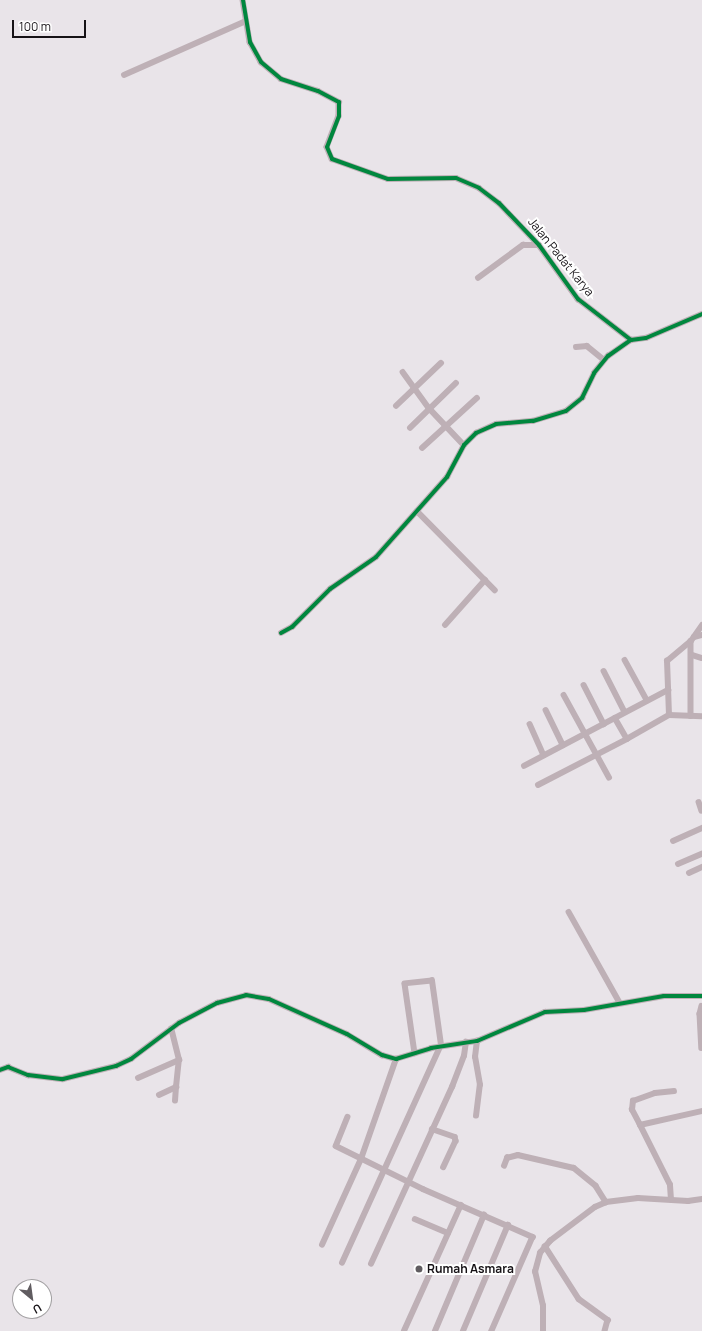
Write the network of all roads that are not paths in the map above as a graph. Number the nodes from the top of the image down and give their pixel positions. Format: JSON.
{"nodes":[{"id":1,"x":243,"y":0,"type":"edge"},
{"id":2,"x":246,"y":21,"type":"junction"},
{"id":3,"x":124,"y":75,"type":"dead end"},
{"id":4,"x":539,"y":244,"type":"junction"},
{"id":5,"x":478,"y":278,"type":"dead end"},
{"id":6,"x":702,"y":314,"type":"edge"},
{"id":7,"x":631,"y":340,"type":"junction"},
{"id":8,"x":576,"y":347,"type":"dead end"},
{"id":9,"x":604,"y":360,"type":"junction"},
{"id":10,"x":441,"y":363,"type":"dead end"},
{"id":11,"x":403,"y":372,"type":"dead end"},
{"id":12,"x":456,"y":382,"type":"dead end"},
{"id":13,"x":414,"y":390,"type":"junction"},
{"id":14,"x":477,"y":398,"type":"dead end"},
{"id":15,"x":396,"y":406,"type":"dead end"},
{"id":16,"x":430,"y":408,"type":"junction"},
{"id":17,"x":446,"y":425,"type":"junction"},
{"id":18,"x":410,"y":428,"type":"dead end"},
{"id":19,"x":464,"y":445,"type":"junction"},
{"id":20,"x":422,"y":448,"type":"dead end"},
{"id":21,"x":417,"y":511,"type":"junction"},
{"id":22,"x":486,"y":580,"type":"junction"},
{"id":23,"x":495,"y":590,"type":"dead end"},
{"id":24,"x":445,"y":624,"type":"dead end"},
{"id":25,"x":702,"y":625,"type":"edge"},
{"id":26,"x":281,"y":633,"type":"dead end"},
{"id":27,"x":702,"y":635,"type":"edge"},
{"id":28,"x":692,"y":639,"type":"junction"},
{"id":29,"x":692,"y":655,"type":"junction"},
{"id":30,"x":702,"y":658,"type":"edge"},
{"id":31,"x":625,"y":660,"type":"dead end"},
{"id":32,"x":604,"y":671,"type":"dead end"},
{"id":33,"x":584,"y":685,"type":"dead end"},
{"id":34,"x":668,"y":690,"type":"junction"},
{"id":35,"x":564,"y":695,"type":"dead end"},
{"id":36,"x":647,"y":700,"type":"junction"},
{"id":37,"x":546,"y":710,"type":"dead end"},
{"id":38,"x":626,"y":712,"type":"junction"},
{"id":39,"x":669,"y":715,"type":"junction"},
{"id":40,"x":691,"y":716,"type":"junction"},
{"id":41,"x":702,"y":716,"type":"edge"},
{"id":42,"x":615,"y":718,"type":"junction"},
{"id":43,"x":530,"y":724,"type":"dead end"},
{"id":44,"x":604,"y":724,"type":"junction"},
{"id":45,"x":585,"y":734,"type":"junction"},
{"id":46,"x":628,"y":739,"type":"junction"},
{"id":47,"x":563,"y":745,"type":"junction"},
{"id":48,"x":597,"y":754,"type":"junction"},
{"id":49,"x":544,"y":755,"type":"junction"},
{"id":50,"x":524,"y":766,"type":"dead end"},
{"id":51,"x":609,"y":777,"type":"dead end"},
{"id":52,"x":538,"y":785,"type":"dead end"},
{"id":53,"x":699,"y":802,"type":"dead end"},
{"id":54,"x":702,"y":811,"type":"edge"},
{"id":55,"x":702,"y":828,"type":"edge"},
{"id":56,"x":673,"y":841,"type":"dead end"},
{"id":57,"x":702,"y":854,"type":"edge"},
{"id":58,"x":678,"y":864,"type":"dead end"},
{"id":59,"x":702,"y":866,"type":"edge"},
{"id":60,"x":689,"y":873,"type":"dead end"},
{"id":61,"x":569,"y":912,"type":"dead end"},
{"id":62,"x":702,"y":996,"type":"edge"},
{"id":63,"x":620,"y":1003,"type":"junction"},
{"id":64,"x":702,"y":1006,"type":"edge"},
{"id":65,"x":171,"y":1028,"type":"junction"},
{"id":66,"x":477,"y":1041,"type":"junction"},
{"id":67,"x":466,"y":1042,"type":"junction"},
{"id":68,"x":441,"y":1046,"type":"junction"},
{"id":69,"x":702,"y":1048,"type":"edge"},
{"id":70,"x":415,"y":1053,"type":"junction"},
{"id":71,"x":396,"y":1059,"type":"junction"},
{"id":72,"x":179,"y":1060,"type":"junction"},
{"id":73,"x":0,"y":1070,"type":"edge"},
{"id":74,"x":138,"y":1078,"type":"dead end"},
{"id":75,"x":176,"y":1087,"type":"junction"},
{"id":76,"x":674,"y":1091,"type":"dead end"},
{"id":77,"x":159,"y":1095,"type":"dead end"},
{"id":78,"x":175,"y":1101,"type":"dead end"},
{"id":79,"x":702,"y":1111,"type":"edge"},
{"id":80,"x":476,"y":1116,"type":"dead end"},
{"id":81,"x":348,"y":1117,"type":"dead end"},
{"id":82,"x":640,"y":1125,"type":"junction"},
{"id":83,"x":432,"y":1130,"type":"junction"},
{"id":84,"x":361,"y":1159,"type":"junction"},
{"id":85,"x":504,"y":1166,"type":"dead end"},
{"id":86,"x":444,"y":1168,"type":"dead end"},
{"id":87,"x":386,"y":1171,"type":"junction"},
{"id":88,"x":407,"y":1182,"type":"junction"},
{"id":89,"x":702,"y":1199,"type":"edge"},
{"id":90,"x":671,"y":1200,"type":"junction"},
{"id":91,"x":606,"y":1202,"type":"junction"},
{"id":92,"x":461,"y":1206,"type":"junction"},
{"id":93,"x":484,"y":1215,"type":"junction"},
{"id":94,"x":415,"y":1219,"type":"dead end"},
{"id":95,"x":508,"y":1225,"type":"junction"},
{"id":96,"x":448,"y":1233,"type":"junction"},
{"id":97,"x":322,"y":1245,"type":"dead end"},
{"id":98,"x":545,"y":1246,"type":"junction"},
{"id":99,"x":342,"y":1263,"type":"dead end"},
{"id":100,"x":371,"y":1264,"type":"dead end"},
{"id":101,"x":404,"y":1331,"type":"edge"},
{"id":102,"x":435,"y":1331,"type":"edge"},
{"id":103,"x":463,"y":1331,"type":"edge"},
{"id":104,"x":492,"y":1331,"type":"edge"},
{"id":105,"x":543,"y":1331,"type":"edge"},
{"id":106,"x":605,"y":1331,"type":"edge"}],
"edges":[{"from":1,"to":2,"type":"street","name":"Jalan Padat Karya"},
{"from":2,"to":3,"type":"street"},
{"from":2,"to":4,"type":"street","name":"Jalan Padat Karya"},
{"from":4,"to":5,"type":"street"},
{"from":4,"to":7,"type":"street","name":"Jalan Padat Karya"},
{"from":6,"to":7,"type":"street"},
{"from":7,"to":9,"type":"street"},
{"from":8,"to":9,"type":"street"},
{"from":9,"to":19,"type":"street"},
{"from":10,"to":13,"type":"street"},
{"from":11,"to":13,"type":"street"},
{"from":12,"to":16,"type":"street"},
{"from":13,"to":15,"type":"street"},
{"from":13,"to":16,"type":"street"},
{"from":14,"to":17,"type":"street"},
{"from":16,"to":17,"type":"street"},
{"from":16,"to":18,"type":"street"},
{"from":17,"to":19,"type":"street"},
{"from":17,"to":20,"type":"street"},
{"from":19,"to":21,"type":"street"},
{"from":21,"to":22,"type":"street"},
{"from":21,"to":26,"type":"street"},
{"from":22,"to":23,"type":"street"},
{"from":22,"to":24,"type":"street"},
{"from":25,"to":28,"type":"street"},
{"from":27,"to":28,"type":"street"},
{"from":28,"to":29,"type":"street"},
{"from":28,"to":34,"type":"street"},
{"from":29,"to":30,"type":"street"},
{"from":29,"to":40,"type":"street"},
{"from":31,"to":36,"type":"street"},
{"from":32,"to":38,"type":"street"},
{"from":33,"to":44,"type":"street"},
{"from":34,"to":36,"type":"street"},
{"from":34,"to":39,"type":"street"},
{"from":35,"to":45,"type":"street"},
{"from":36,"to":38,"type":"street"},
{"from":37,"to":47,"type":"street"},
{"from":38,"to":42,"type":"street"},
{"from":39,"to":40,"type":"street"},
{"from":39,"to":46,"type":"street"},
{"from":40,"to":41,"type":"street"},
{"from":42,"to":44,"type":"street"},
{"from":42,"to":46,"type":"street"},
{"from":43,"to":49,"type":"street"},
{"from":44,"to":45,"type":"street"},
{"from":45,"to":47,"type":"street"},
{"from":45,"to":48,"type":"street"},
{"from":46,"to":48,"type":"street"},
{"from":47,"to":49,"type":"street"},
{"from":48,"to":51,"type":"street"},
{"from":48,"to":52,"type":"street"},
{"from":49,"to":50,"type":"street"},
{"from":53,"to":54,"type":"street"},
{"from":55,"to":56,"type":"street"},
{"from":57,"to":58,"type":"street"},
{"from":59,"to":60,"type":"street"},
{"from":61,"to":63,"type":"street"},
{"from":62,"to":63,"type":"street"},
{"from":63,"to":66,"type":"street"},
{"from":64,"to":69,"type":"street"},
{"from":65,"to":71,"type":"street"},
{"from":65,"to":72,"type":"street"},
{"from":65,"to":73,"type":"street"},
{"from":66,"to":67,"type":"street"},
{"from":66,"to":80,"type":"street"},
{"from":67,"to":68,"type":"street"},
{"from":67,"to":83,"type":"street"},
{"from":68,"to":70,"type":"street"},
{"from":68,"to":70,"type":"street"},
{"from":68,"to":87,"type":"street"},
{"from":70,"to":71,"type":"street"},
{"from":71,"to":84,"type":"street"},
{"from":72,"to":74,"type":"street"},
{"from":72,"to":75,"type":"street"},
{"from":75,"to":77,"type":"street"},
{"from":75,"to":78,"type":"street"},
{"from":76,"to":82,"type":"street"},
{"from":79,"to":82,"type":"street"},
{"from":81,"to":84,"type":"street"},
{"from":82,"to":90,"type":"street"},
{"from":83,"to":86,"type":"street"},
{"from":83,"to":88,"type":"street"},
{"from":84,"to":87,"type":"street"},
{"from":84,"to":97,"type":"street"},
{"from":85,"to":91,"type":"street"},
{"from":87,"to":88,"type":"street"},
{"from":87,"to":99,"type":"street"},
{"from":88,"to":92,"type":"street"},
{"from":88,"to":100,"type":"street"},
{"from":89,"to":90,"type":"street"},
{"from":90,"to":91,"type":"street"},
{"from":91,"to":98,"type":"street"},
{"from":92,"to":93,"type":"street"},
{"from":92,"to":96,"type":"street"},
{"from":93,"to":95,"type":"street"},
{"from":93,"to":102,"type":"street"},
{"from":94,"to":96,"type":"street"},
{"from":95,"to":103,"type":"street"},
{"from":95,"to":104,"type":"street"},
{"from":96,"to":101,"type":"street"},
{"from":98,"to":105,"type":"street"},
{"from":98,"to":106,"type":"street"}]}
